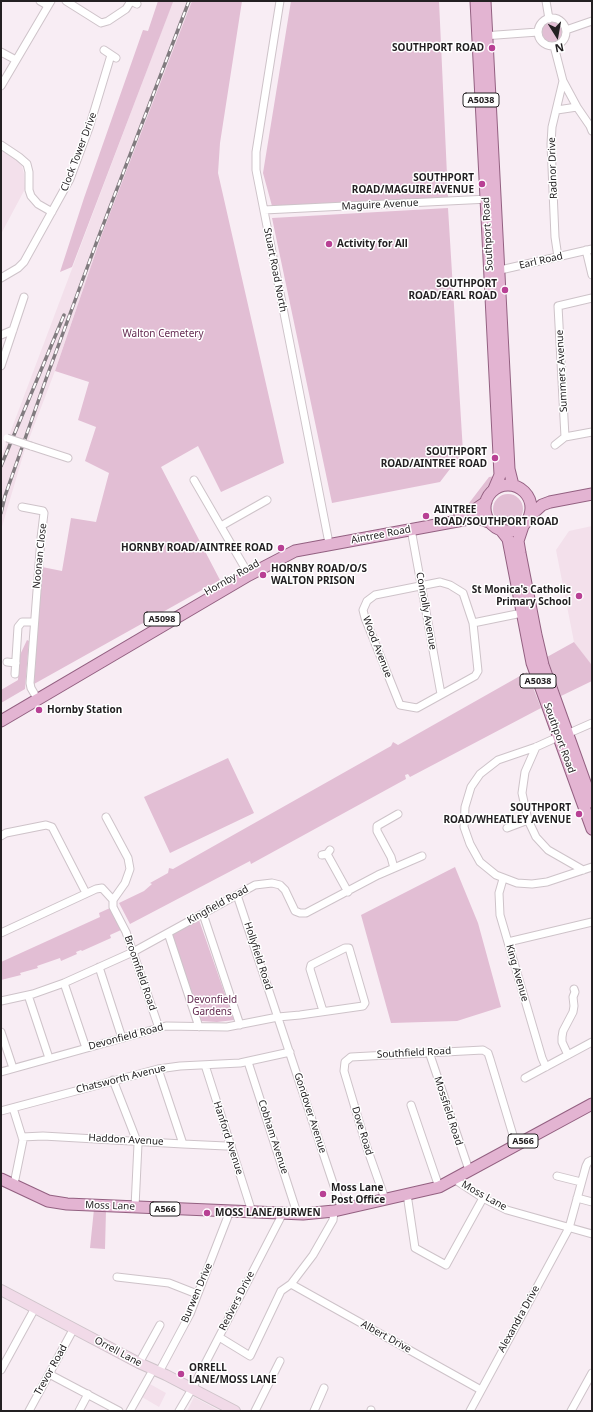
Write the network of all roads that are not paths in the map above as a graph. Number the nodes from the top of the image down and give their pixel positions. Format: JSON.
{"nodes":[{"id":1,"x":40,"y":1,"type":"edge"},
{"id":2,"x":66,"y":1,"type":"edge"},
{"id":3,"x":280,"y":1,"type":"edge"},
{"id":4,"x":476,"y":1,"type":"edge"},
{"id":5,"x":486,"y":1,"type":"edge"},
{"id":6,"x":546,"y":1,"type":"edge"},
{"id":7,"x":49,"y":3,"type":"edge"},
{"id":8,"x":134,"y":3,"type":"edge"},
{"id":9,"x":550,"y":19,"type":"junction"},
{"id":10,"x":592,"y":21,"type":"edge"},
{"id":11,"x":566,"y":30,"type":"junction"},
{"id":12,"x":538,"y":32,"type":"junction"},
{"id":13,"x":483,"y":36,"type":"junction"},
{"id":14,"x":554,"y":46,"type":"junction"},
{"id":15,"x":104,"y":50,"type":"dead end"},
{"id":16,"x":1,"y":52,"type":"edge"},
{"id":17,"x":16,"y":60,"type":"junction"},
{"id":18,"x":563,"y":81,"type":"junction"},
{"id":19,"x":1,"y":86,"type":"edge"},
{"id":20,"x":577,"y":107,"type":"junction"},
{"id":21,"x":557,"y":110,"type":"junction"},
{"id":22,"x":592,"y":131,"type":"edge"},
{"id":23,"x":1,"y":145,"type":"edge"},
{"id":24,"x":491,"y":199,"type":"junction"},
{"id":25,"x":264,"y":210,"type":"junction"},
{"id":26,"x":52,"y":212,"type":"junction"},
{"id":27,"x":589,"y":250,"type":"edge"},
{"id":28,"x":558,"y":256,"type":"junction"},
{"id":29,"x":495,"y":271,"type":"junction"},
{"id":30,"x":592,"y":275,"type":"edge"},
{"id":31,"x":1,"y":278,"type":"edge"},
{"id":32,"x":24,"y":297,"type":"dead end"},
{"id":33,"x":592,"y":298,"type":"edge"},
{"id":34,"x":13,"y":330,"type":"junction"},
{"id":35,"x":1,"y":335,"type":"edge"},
{"id":36,"x":1,"y":366,"type":"edge"},
{"id":37,"x":592,"y":432,"type":"edge"},
{"id":38,"x":4,"y":437,"type":"edge"},
{"id":39,"x":565,"y":437,"type":"junction"},
{"id":40,"x":555,"y":444,"type":"dead end"},
{"id":41,"x":68,"y":458,"type":"dead end"},
{"id":42,"x":194,"y":480,"type":"dead end"},
{"id":43,"x":513,"y":485,"type":"junction"},
{"id":44,"x":494,"y":489,"type":"junction"},
{"id":45,"x":592,"y":489,"type":"edge"},
{"id":46,"x":592,"y":494,"type":"edge"},
{"id":47,"x":528,"y":495,"type":"junction"},
{"id":48,"x":267,"y":500,"type":"dead end"},
{"id":49,"x":486,"y":502,"type":"junction"},
{"id":50,"x":22,"y":507,"type":"dead end"},
{"id":51,"x":530,"y":516,"type":"junction"},
{"id":52,"x":491,"y":523,"type":"junction"},
{"id":53,"x":221,"y":526,"type":"junction"},
{"id":54,"x":523,"y":526,"type":"junction"},
{"id":55,"x":411,"y":529,"type":"junction"},
{"id":56,"x":501,"y":530,"type":"junction"},
{"id":57,"x":328,"y":538,"type":"junction"},
{"id":58,"x":295,"y":551,"type":"joint"},
{"id":59,"x":247,"y":572,"type":"junction"},
{"id":60,"x":422,"y":586,"type":"junction"},
{"id":61,"x":522,"y":613,"type":"junction"},
{"id":62,"x":34,"y":622,"type":"junction"},
{"id":63,"x":473,"y":623,"type":"junction"},
{"id":64,"x":6,"y":662,"type":"dead end"},
{"id":65,"x":16,"y":663,"type":"junction"},
{"id":66,"x":15,"y":674,"type":"dead end"},
{"id":67,"x":441,"y":694,"type":"junction"},
{"id":68,"x":36,"y":697,"type":"junction"},
{"id":69,"x":1,"y":713,"type":"edge"},
{"id":70,"x":1,"y":721,"type":"edge"},
{"id":71,"x":592,"y":723,"type":"edge"},
{"id":72,"x":584,"y":727,"type":"junction"},
{"id":73,"x":592,"y":730,"type":"edge"},
{"id":74,"x":563,"y":736,"type":"junction"},
{"id":75,"x":536,"y":747,"type":"junction"},
{"id":76,"x":592,"y":802,"type":"edge"},
{"id":77,"x":398,"y":814,"type":"dead end"},
{"id":78,"x":106,"y":817,"type":"dead end"},
{"id":79,"x":528,"y":820,"type":"junction"},
{"id":80,"x":506,"y":828,"type":"dead end"},
{"id":81,"x":592,"y":829,"type":"edge"},
{"id":82,"x":1,"y":836,"type":"edge"},
{"id":83,"x":326,"y":853,"type":"dead end"},
{"id":84,"x":422,"y":856,"type":"dead end"},
{"id":85,"x":592,"y":867,"type":"edge"},
{"id":86,"x":394,"y":868,"type":"junction"},
{"id":87,"x":584,"y":870,"type":"junction"},
{"id":88,"x":503,"y":879,"type":"junction"},
{"id":89,"x":348,"y":892,"type":"junction"},
{"id":90,"x":86,"y":893,"type":"junction"},
{"id":91,"x":237,"y":895,"type":"junction"},
{"id":92,"x":113,"y":903,"type":"junction"},
{"id":93,"x":203,"y":914,"type":"junction"},
{"id":94,"x":592,"y":922,"type":"edge"},
{"id":95,"x":1,"y":933,"type":"edge"},
{"id":96,"x":168,"y":933,"type":"junction"},
{"id":97,"x":508,"y":942,"type":"junction"},
{"id":98,"x":133,"y":952,"type":"junction"},
{"id":99,"x":98,"y":967,"type":"junction"},
{"id":100,"x":64,"y":983,"type":"junction"},
{"id":101,"x":574,"y":989,"type":"dead end"},
{"id":102,"x":28,"y":995,"type":"junction"},
{"id":103,"x":1,"y":1001,"type":"edge"},
{"id":104,"x":324,"y":1011,"type":"junction"},
{"id":105,"x":278,"y":1017,"type":"junction"},
{"id":106,"x":240,"y":1025,"type":"junction"},
{"id":107,"x":199,"y":1027,"type":"junction"},
{"id":108,"x":159,"y":1028,"type":"junction"},
{"id":109,"x":1,"y":1032,"type":"edge"},
{"id":110,"x":122,"y":1038,"type":"junction"},
{"id":111,"x":592,"y":1042,"type":"edge"},
{"id":112,"x":86,"y":1048,"type":"junction"},
{"id":113,"x":290,"y":1052,"type":"junction"},
{"id":114,"x":429,"y":1052,"type":"junction"},
{"id":115,"x":568,"y":1054,"type":"junction"},
{"id":116,"x":49,"y":1058,"type":"junction"},
{"id":117,"x":248,"y":1062,"type":"junction"},
{"id":118,"x":345,"y":1062,"type":"joint"},
{"id":119,"x":205,"y":1065,"type":"junction"},
{"id":120,"x":546,"y":1067,"type":"junction"},
{"id":121,"x":13,"y":1068,"type":"junction"},
{"id":122,"x":158,"y":1069,"type":"junction"},
{"id":123,"x":1,"y":1072,"type":"edge"},
{"id":124,"x":525,"y":1078,"type":"dead end"},
{"id":125,"x":113,"y":1080,"type":"junction"},
{"id":126,"x":592,"y":1104,"type":"edge"},
{"id":127,"x":411,"y":1105,"type":"dead end"},
{"id":128,"x":13,"y":1108,"type":"junction"},
{"id":129,"x":1,"y":1111,"type":"edge"},
{"id":130,"x":22,"y":1137,"type":"junction"},
{"id":131,"x":136,"y":1141,"type":"junction"},
{"id":132,"x":183,"y":1144,"type":"junction"},
{"id":133,"x":231,"y":1145,"type":"junction"},
{"id":134,"x":516,"y":1145,"type":"junction"},
{"id":135,"x":592,"y":1160,"type":"edge"},
{"id":136,"x":468,"y":1170,"type":"junction"},
{"id":137,"x":557,"y":1176,"type":"dead end"},
{"id":138,"x":1,"y":1178,"type":"edge"},
{"id":139,"x":454,"y":1179,"type":"junction"},
{"id":140,"x":581,"y":1182,"type":"junction"},
{"id":141,"x":14,"y":1184,"type":"junction"},
{"id":142,"x":439,"y":1187,"type":"junction"},
{"id":143,"x":407,"y":1194,"type":"junction"},
{"id":144,"x":483,"y":1198,"type":"junction"},
{"id":145,"x":577,"y":1198,"type":"junction"},
{"id":146,"x":385,"y":1199,"type":"junction"},
{"id":147,"x":592,"y":1202,"type":"edge"},
{"id":148,"x":135,"y":1207,"type":"junction"},
{"id":149,"x":338,"y":1210,"type":"junction"},
{"id":150,"x":230,"y":1211,"type":"junction"},
{"id":151,"x":252,"y":1212,"type":"junction"},
{"id":152,"x":283,"y":1213,"type":"junction"},
{"id":153,"x":297,"y":1213,"type":"junction"},
{"id":154,"x":569,"y":1228,"type":"junction"},
{"id":155,"x":592,"y":1234,"type":"edge"},
{"id":156,"x":117,"y":1277,"type":"dead end"},
{"id":157,"x":291,"y":1284,"type":"junction"},
{"id":158,"x":1,"y":1290,"type":"edge"},
{"id":159,"x":197,"y":1294,"type":"junction"},
{"id":160,"x":35,"y":1308,"type":"junction"},
{"id":161,"x":160,"y":1325,"type":"dead end"},
{"id":162,"x":74,"y":1328,"type":"junction"},
{"id":163,"x":219,"y":1337,"type":"junction"},
{"id":164,"x":4,"y":1357,"type":"edge"},
{"id":165,"x":280,"y":1361,"type":"dead end"},
{"id":166,"x":139,"y":1363,"type":"junction"},
{"id":167,"x":1,"y":1370,"type":"edge"},
{"id":168,"x":156,"y":1371,"type":"junction"},
{"id":169,"x":592,"y":1373,"type":"edge"},
{"id":170,"x":49,"y":1374,"type":"junction"},
{"id":171,"x":590,"y":1382,"type":"edge"},
{"id":172,"x":324,"y":1388,"type":"dead end"},
{"id":173,"x":192,"y":1389,"type":"junction"},
{"id":174,"x":481,"y":1390,"type":"junction"},
{"id":175,"x":88,"y":1394,"type":"junction"},
{"id":176,"x":29,"y":1411,"type":"edge"},
{"id":177,"x":78,"y":1411,"type":"edge"},
{"id":178,"x":119,"y":1411,"type":"edge"},
{"id":179,"x":130,"y":1411,"type":"edge"},
{"id":180,"x":179,"y":1411,"type":"edge"},
{"id":181,"x":235,"y":1411,"type":"edge"},
{"id":182,"x":255,"y":1411,"type":"edge"},
{"id":183,"x":314,"y":1411,"type":"edge"},
{"id":184,"x":470,"y":1411,"type":"edge"},
{"id":185,"x":571,"y":1411,"type":"edge"}],
"edges":[{"from":1,"to":7,"type":"street"},
{"from":2,"to":8,"type":"street"},
{"from":3,"to":25,"type":"street","name":"Stuart Road North"},
{"from":4,"to":13,"type":"main road","name":"Southport Road","number":"A5038"},
{"from":5,"to":13,"type":"main road","name":"Southport Road","number":"A5038"},
{"from":6,"to":9,"type":"street"},
{"from":7,"to":17,"type":"street"},
{"from":9,"to":11,"type":"street"},
{"from":9,"to":12,"type":"street"},
{"from":10,"to":11,"type":"street"},
{"from":11,"to":14,"type":"street"},
{"from":12,"to":13,"type":"street"},
{"from":12,"to":14,"type":"street"},
{"from":13,"to":24,"type":"main road","name":"Southport Road","number":"A5038"},
{"from":14,"to":18,"type":"street"},
{"from":15,"to":26,"type":"street","name":"Clock Tower Drive"},
{"from":16,"to":17,"type":"street"},
{"from":17,"to":19,"type":"street"},
{"from":18,"to":20,"type":"street"},
{"from":18,"to":21,"type":"street","name":"Radnor Drive"},
{"from":20,"to":21,"type":"street"},
{"from":20,"to":22,"type":"street"},
{"from":21,"to":28,"type":"street","name":"Radnor Drive"},
{"from":23,"to":26,"type":"street"},
{"from":24,"to":25,"type":"street","name":"Maguire Avenue"},
{"from":24,"to":29,"type":"main road","name":"Southport Road","number":"A5038"},
{"from":25,"to":57,"type":"street","name":"Stuart Road North"},
{"from":26,"to":31,"type":"street","name":"Clock Tower Drive"},
{"from":27,"to":28,"type":"street","name":"Earl Road"},
{"from":27,"to":30,"type":"street"},
{"from":28,"to":29,"type":"street","name":"Earl Road"},
{"from":29,"to":43,"type":"main road","name":"Southport Road","number":"A5038"},
{"from":29,"to":44,"type":"main road","name":"Southport Road","number":"A5038"},
{"from":32,"to":34,"type":"street"},
{"from":33,"to":39,"type":"street","name":"Summers Avenue"},
{"from":34,"to":35,"type":"street"},
{"from":34,"to":36,"type":"street"},
{"from":37,"to":39,"type":"street"},
{"from":38,"to":41,"type":"street","bridge":true},
{"from":39,"to":40,"type":"street"},
{"from":42,"to":53,"type":"street"},
{"from":43,"to":44,"type":"main road"},
{"from":43,"to":47,"type":"main road"},
{"from":44,"to":49,"type":"main road","number":"A5038"},
{"from":45,"to":47,"type":"main road"},
{"from":46,"to":51,"type":"main road"},
{"from":47,"to":51,"type":"main road"},
{"from":48,"to":53,"type":"street"},
{"from":49,"to":52,"type":"main road"},
{"from":49,"to":57,"type":"main road","name":"Hornby Road","number":"A5098"},
{"from":50,"to":62,"type":"street","name":"Noonan Close"},
{"from":51,"to":54,"type":"main road","number":"A5038"},
{"from":52,"to":55,"type":"main road","name":"Aintree Road","number":"A5098"},
{"from":52,"to":56,"type":"main road","number":"A5038"},
{"from":53,"to":59,"type":"street"},
{"from":54,"to":56,"type":"main road"},
{"from":54,"to":74,"type":"main road","name":"Southport Road","number":"A5038"},
{"from":55,"to":58,"type":"main road","name":"Aintree Road","number":"A5098"},
{"from":55,"to":60,"type":"street","name":"Connolly Avenue"},
{"from":56,"to":61,"type":"main road","name":"Southport Road","number":"A5038"},
{"from":57,"to":59,"type":"main road","name":"Hornby Road","number":"A5098"},
{"from":58,"to":59,"type":"main road","name":"Hornby Road","number":"A5098"},
{"from":59,"to":68,"type":"main road","name":"Hornby Road","number":"A5098"},
{"from":60,"to":63,"type":"street"},
{"from":60,"to":67,"type":"street","name":"Connolly Avenue"},
{"from":60,"to":67,"type":"street","name":"Wood Avenue"},
{"from":61,"to":63,"type":"street"},
{"from":61,"to":74,"type":"main road","name":"Southport Road","number":"A5038"},
{"from":62,"to":65,"type":"street"},
{"from":62,"to":68,"type":"street","name":"Noonan Close"},
{"from":63,"to":67,"type":"street"},
{"from":64,"to":65,"type":"street"},
{"from":65,"to":66,"type":"street"},
{"from":68,"to":69,"type":"main road","name":"Hornby Road","number":"A5098"},
{"from":68,"to":70,"type":"main road","name":"Hornby Road","number":"A5098"},
{"from":71,"to":72,"type":"street"},
{"from":72,"to":73,"type":"street"},
{"from":72,"to":74,"type":"street"},
{"from":74,"to":75,"type":"street"},
{"from":74,"to":76,"type":"main road","name":"Southport Road","number":"A5038"},
{"from":74,"to":81,"type":"main road","name":"Southport Road","number":"A5038"},
{"from":75,"to":79,"type":"street"},
{"from":75,"to":88,"type":"street"},
{"from":77,"to":86,"type":"street"},
{"from":78,"to":92,"type":"street"},
{"from":79,"to":80,"type":"street"},
{"from":79,"to":87,"type":"street"},
{"from":82,"to":90,"type":"street"},
{"from":83,"to":89,"type":"street"},
{"from":84,"to":86,"type":"street","name":"Kingfield Road"},
{"from":85,"to":87,"type":"street"},
{"from":86,"to":89,"type":"street","name":"Kingfield Road"},
{"from":87,"to":88,"type":"street"},
{"from":88,"to":97,"type":"street","name":"King Avenue"},
{"from":89,"to":91,"type":"street","name":"Kingfield Road"},
{"from":90,"to":92,"type":"street"},
{"from":90,"to":95,"type":"street"},
{"from":91,"to":93,"type":"street","name":"Kingfield Road"},
{"from":91,"to":105,"type":"street","name":"Hollyfield Road"},
{"from":92,"to":98,"type":"street","name":"Broomfield Road"},
{"from":93,"to":96,"type":"street","name":"Kingfield Road"},
{"from":93,"to":106,"type":"street"},
{"from":94,"to":97,"type":"street"},
{"from":96,"to":98,"type":"street","name":"Kingfield Road"},
{"from":96,"to":107,"type":"street"},
{"from":97,"to":120,"type":"street","name":"King Avenue"},
{"from":98,"to":99,"type":"street","name":"Kingfield Road"},
{"from":98,"to":108,"type":"street","name":"Broomfield Road"},
{"from":99,"to":100,"type":"street","name":"Kingfield Road"},
{"from":99,"to":110,"type":"street"},
{"from":100,"to":102,"type":"street","name":"Kingfield Road"},
{"from":100,"to":112,"type":"street"},
{"from":101,"to":115,"type":"street"},
{"from":102,"to":103,"type":"street","name":"Kingfield Road"},
{"from":102,"to":116,"type":"street"},
{"from":104,"to":104,"type":"street","name":"Devonfield Road"},
{"from":104,"to":105,"type":"street","name":"Devonfield Road"},
{"from":105,"to":106,"type":"street","name":"Devonfield Road"},
{"from":105,"to":113,"type":"street","name":"Gondover Avenue"},
{"from":106,"to":107,"type":"street","name":"Devonfield Road"},
{"from":107,"to":108,"type":"street","name":"Devonfield Road"},
{"from":108,"to":110,"type":"street","name":"Devonfield Road"},
{"from":109,"to":121,"type":"street"},
{"from":110,"to":112,"type":"street","name":"Devonfield Road"},
{"from":111,"to":115,"type":"street"},
{"from":112,"to":116,"type":"street","name":"Devonfield Road"},
{"from":113,"to":117,"type":"street","name":"Chatsworth Avenue"},
{"from":113,"to":149,"type":"street","name":"Gondover Avenue"},
{"from":114,"to":118,"type":"street","name":"Southfield Road"},
{"from":114,"to":134,"type":"street","name":"Southfield Road"},
{"from":114,"to":136,"type":"street","name":"Mossfield Road"},
{"from":115,"to":120,"type":"street"},
{"from":116,"to":121,"type":"street","name":"Devonfield Road"},
{"from":117,"to":119,"type":"street","name":"Chatsworth Avenue"},
{"from":117,"to":153,"type":"street","name":"Cobham Avenue"},
{"from":118,"to":146,"type":"street","name":"Dove Road"},
{"from":119,"to":122,"type":"street","name":"Chatsworth Avenue"},
{"from":119,"to":133,"type":"street","name":"Hanford Avenue"},
{"from":120,"to":124,"type":"street"},
{"from":121,"to":123,"type":"street","name":"Devonfield Road"},
{"from":122,"to":125,"type":"street","name":"Chatsworth Avenue"},
{"from":122,"to":132,"type":"street"},
{"from":125,"to":128,"type":"street","name":"Chatsworth Avenue"},
{"from":125,"to":131,"type":"street"},
{"from":126,"to":134,"type":"main road","number":"A566"},
{"from":127,"to":142,"type":"street"},
{"from":128,"to":129,"type":"street","name":"Chatsworth Avenue"},
{"from":128,"to":130,"type":"street"},
{"from":130,"to":131,"type":"street","name":"Haddon Avenue"},
{"from":130,"to":141,"type":"street"},
{"from":131,"to":132,"type":"street","name":"Haddon Avenue"},
{"from":131,"to":148,"type":"street"},
{"from":132,"to":133,"type":"street","name":"Haddon Avenue"},
{"from":133,"to":151,"type":"street","name":"Hanford Avenue"},
{"from":134,"to":136,"type":"main road","number":"A566"},
{"from":135,"to":140,"type":"street","name":"Alexandra Drive"},
{"from":136,"to":139,"type":"main road","number":"A566"},
{"from":137,"to":140,"type":"street"},
{"from":138,"to":141,"type":"main road","name":"Moss Lane","number":"A566"},
{"from":139,"to":142,"type":"main road","name":"Moss Lane","number":"A566"},
{"from":139,"to":144,"type":"street","name":"Moss Lane"},
{"from":140,"to":145,"type":"street","name":"Alexandra Drive"},
{"from":141,"to":148,"type":"main road","name":"Moss Lane","number":"A566"},
{"from":142,"to":143,"type":"main road","name":"Moss Lane","number":"A566"},
{"from":143,"to":144,"type":"street"},
{"from":143,"to":146,"type":"main road","name":"Moss Lane","number":"A566"},
{"from":144,"to":154,"type":"street","name":"Moss Lane"},
{"from":145,"to":147,"type":"street"},
{"from":145,"to":154,"type":"street","name":"Alexandra Drive"},
{"from":146,"to":149,"type":"main road","name":"Moss Lane","number":"A566"},
{"from":148,"to":150,"type":"main road","name":"Moss Lane","number":"A566"},
{"from":149,"to":153,"type":"main road","name":"Moss Lane","number":"A566"},
{"from":149,"to":157,"type":"street"},
{"from":150,"to":151,"type":"main road","name":"Moss Lane","number":"A566"},
{"from":150,"to":159,"type":"street","name":"Burwen Drive"},
{"from":151,"to":152,"type":"main road","name":"Moss Lane","number":"A566"},
{"from":152,"to":153,"type":"main road","name":"Moss Lane","number":"A566"},
{"from":152,"to":163,"type":"street","name":"Redvers Drive"},
{"from":154,"to":155,"type":"street","name":"Moss Lane"},
{"from":154,"to":174,"type":"street","name":"Alexandra Drive"},
{"from":156,"to":159,"type":"street"},
{"from":157,"to":163,"type":"street"},
{"from":157,"to":174,"type":"street","name":"Albert Drive"},
{"from":158,"to":160,"type":"street","name":"Orrell Lane"},
{"from":159,"to":168,"type":"street","name":"Burwen Drive"},
{"from":160,"to":162,"type":"street","name":"Orrell Lane"},
{"from":160,"to":164,"type":"street"},
{"from":161,"to":166,"type":"street"},
{"from":162,"to":166,"type":"street","name":"Orrell Lane"},
{"from":162,"to":170,"type":"street","name":"Trevor Road"},
{"from":163,"to":173,"type":"street","name":"Redvers Drive"},
{"from":164,"to":167,"type":"street"},
{"from":165,"to":182,"type":"street"},
{"from":166,"to":168,"type":"street","name":"Orrell Lane"},
{"from":168,"to":173,"type":"street","name":"Orrell Lane"},
{"from":168,"to":179,"type":"street","name":"Burwen Drive"},
{"from":169,"to":171,"type":"street"},
{"from":170,"to":175,"type":"street"},
{"from":170,"to":176,"type":"street","name":"Trevor Road"},
{"from":171,"to":185,"type":"street"},
{"from":172,"to":183,"type":"street"},
{"from":173,"to":180,"type":"street","name":"Redvers Drive"},
{"from":173,"to":181,"type":"street","name":"Orrell Lane"},
{"from":174,"to":184,"type":"street","name":"Alexandra Drive"},
{"from":175,"to":177,"type":"street"},
{"from":175,"to":178,"type":"street"}]}
